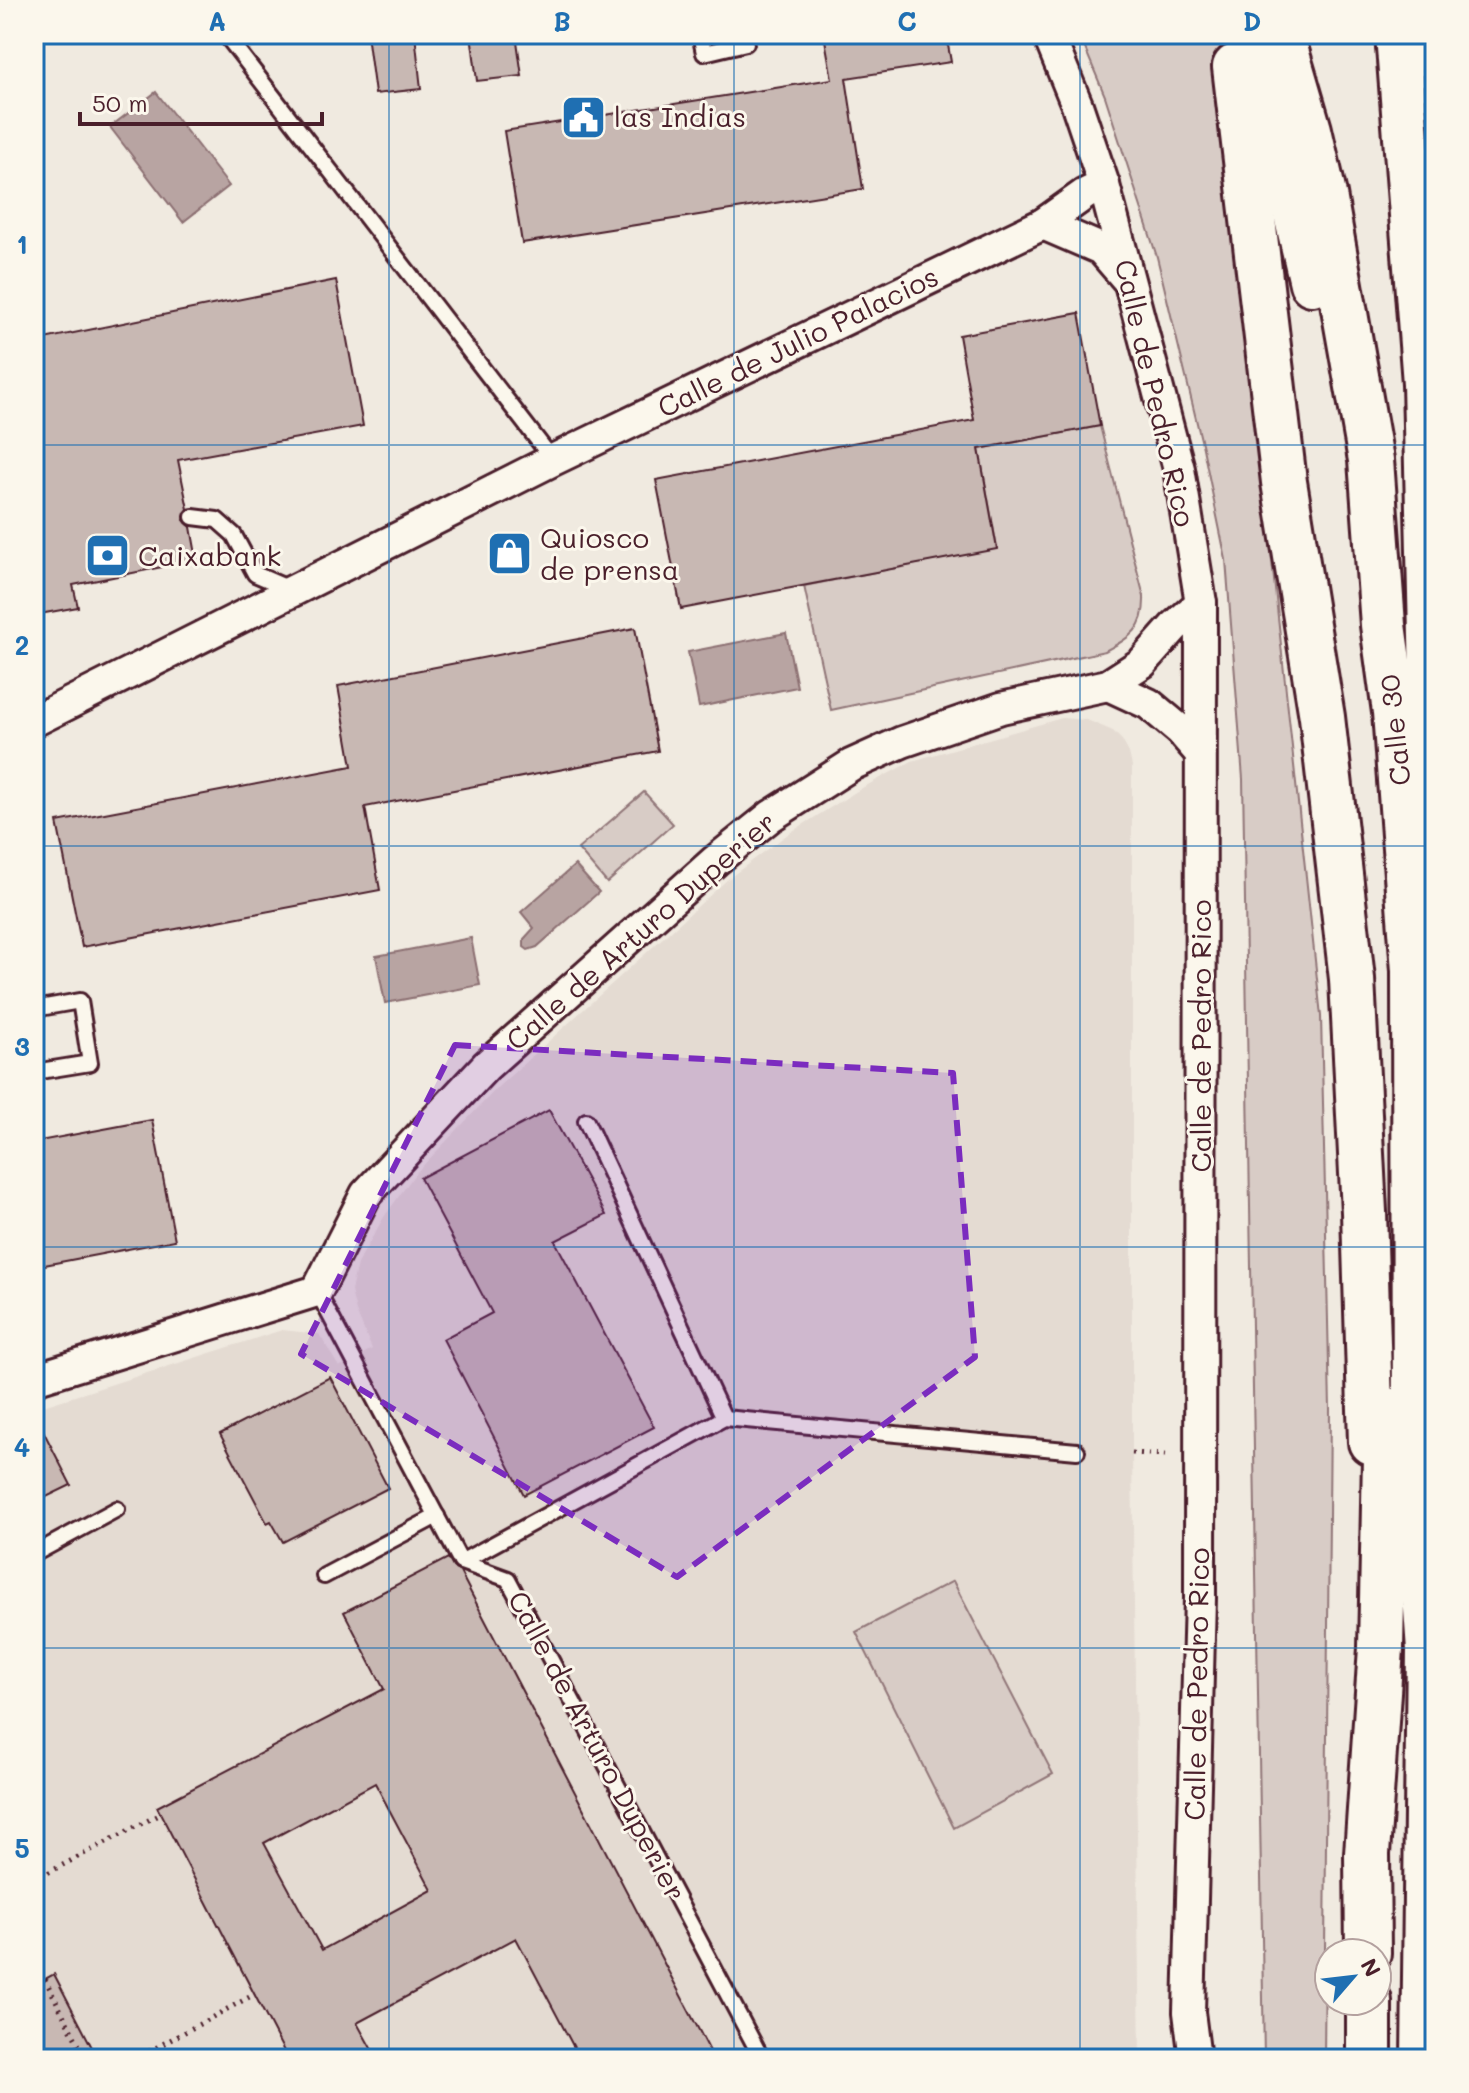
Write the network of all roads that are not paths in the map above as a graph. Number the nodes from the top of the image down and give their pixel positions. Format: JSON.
{"nodes":[{"id":1,"x":225,"y":34,"type":"edge"},
{"id":2,"x":700,"y":34,"type":"edge"},
{"id":3,"x":744,"y":34,"type":"edge"},
{"id":4,"x":1048,"y":34,"type":"edge"},
{"id":5,"x":1234,"y":34,"type":"edge"},
{"id":6,"x":1246,"y":34,"type":"edge"},
{"id":7,"x":1281,"y":34,"type":"edge"},
{"id":8,"x":1398,"y":34,"type":"edge"},
{"id":9,"x":1104,"y":185,"type":"junction"},
{"id":10,"x":1043,"y":224,"type":"junction"},
{"id":11,"x":1129,"y":282,"type":"junction"},
{"id":12,"x":553,"y":460,"type":"junction"},
{"id":13,"x":193,"y":517,"type":"dead end"},
{"id":14,"x":293,"y":591,"type":"junction"},
{"id":15,"x":1201,"y":603,"type":"junction"},
{"id":16,"x":1108,"y":685,"type":"junction"},
{"id":17,"x":34,"y":721,"type":"edge"},
{"id":18,"x":1200,"y":753,"type":"junction"},
{"id":19,"x":1435,"y":803,"type":"edge"},
{"id":20,"x":34,"y":1009,"type":"edge"},
{"id":21,"x":34,"y":1072,"type":"edge"},
{"id":22,"x":586,"y":1121,"type":"dead end"},
{"id":23,"x":317,"y":1291,"type":"junction"},
{"id":24,"x":34,"y":1379,"type":"edge"},
{"id":25,"x":724,"y":1418,"type":"junction"},
{"id":26,"x":1077,"y":1451,"type":"dead end"},
{"id":27,"x":1435,"y":1474,"type":"edge"},
{"id":28,"x":117,"y":1509,"type":"dead end"},
{"id":29,"x":437,"y":1516,"type":"junction"},
{"id":30,"x":34,"y":1554,"type":"edge"},
{"id":31,"x":461,"y":1562,"type":"junction"},
{"id":32,"x":324,"y":1576,"type":"dead end"},
{"id":33,"x":1381,"y":1648,"type":"junction"},
{"id":34,"x":1429,"y":1650,"type":"junction"},
{"id":35,"x":1368,"y":1937,"type":"edge"},
{"id":36,"x":1369,"y":2017,"type":"edge"},
{"id":37,"x":762,"y":2059,"type":"edge"},
{"id":38,"x":1195,"y":2059,"type":"edge"},
{"id":39,"x":1369,"y":2059,"type":"edge"},
{"id":40,"x":1424,"y":2059,"type":"edge"}],
"edges":[{"from":1,"to":12,"type":"lane"},
{"from":2,"to":3,"type":"lane"},
{"from":4,"to":9,"type":"street","name":"Calle de Pedro Rico"},
{"from":5,"to":33,"type":"highway"},
{"from":6,"to":33,"type":"highway"},
{"from":7,"to":34,"type":"highway","name":"Calle 30"},
{"from":8,"to":19,"type":"highway"},
{"from":9,"to":10,"type":"street","name":"Calle de Julio Palacios"},
{"from":9,"to":11,"type":"street","name":"Calle de Pedro Rico"},
{"from":10,"to":11,"type":"street"},
{"from":10,"to":12,"type":"street","name":"Calle de Julio Palacios"},
{"from":11,"to":15,"type":"street","name":"Calle de Pedro Rico"},
{"from":12,"to":14,"type":"street","name":"Calle de Julio Palacios"},
{"from":13,"to":14,"type":"lane"},
{"from":14,"to":17,"type":"street","name":"Calle de Julio Palacios"},
{"from":15,"to":16,"type":"street","name":"Calle de Arturo Duperier"},
{"from":15,"to":18,"type":"street","name":"Calle de Pedro Rico"},
{"from":16,"to":18,"type":"street"},
{"from":16,"to":23,"type":"street","name":"Calle de Arturo Duperier"},
{"from":18,"to":38,"type":"street","name":"Calle de Pedro Rico"},
{"from":20,"to":21,"type":"lane"},
{"from":22,"to":25,"type":"lane"},
{"from":23,"to":24,"type":"street"},
{"from":23,"to":29,"type":"lane"},
{"from":25,"to":26,"type":"lane"},
{"from":25,"to":31,"type":"lane"},
{"from":27,"to":34,"type":"highway"},
{"from":28,"to":30,"type":"lane"},
{"from":29,"to":31,"type":"lane"},
{"from":29,"to":32,"type":"lane"},
{"from":31,"to":37,"type":"lane","name":"Calle de Arturo Duperier"},
{"from":33,"to":35,"type":"highway"},
{"from":34,"to":40,"type":"highway","name":"Calle 30"},
{"from":36,"to":39,"type":"highway"}]}
